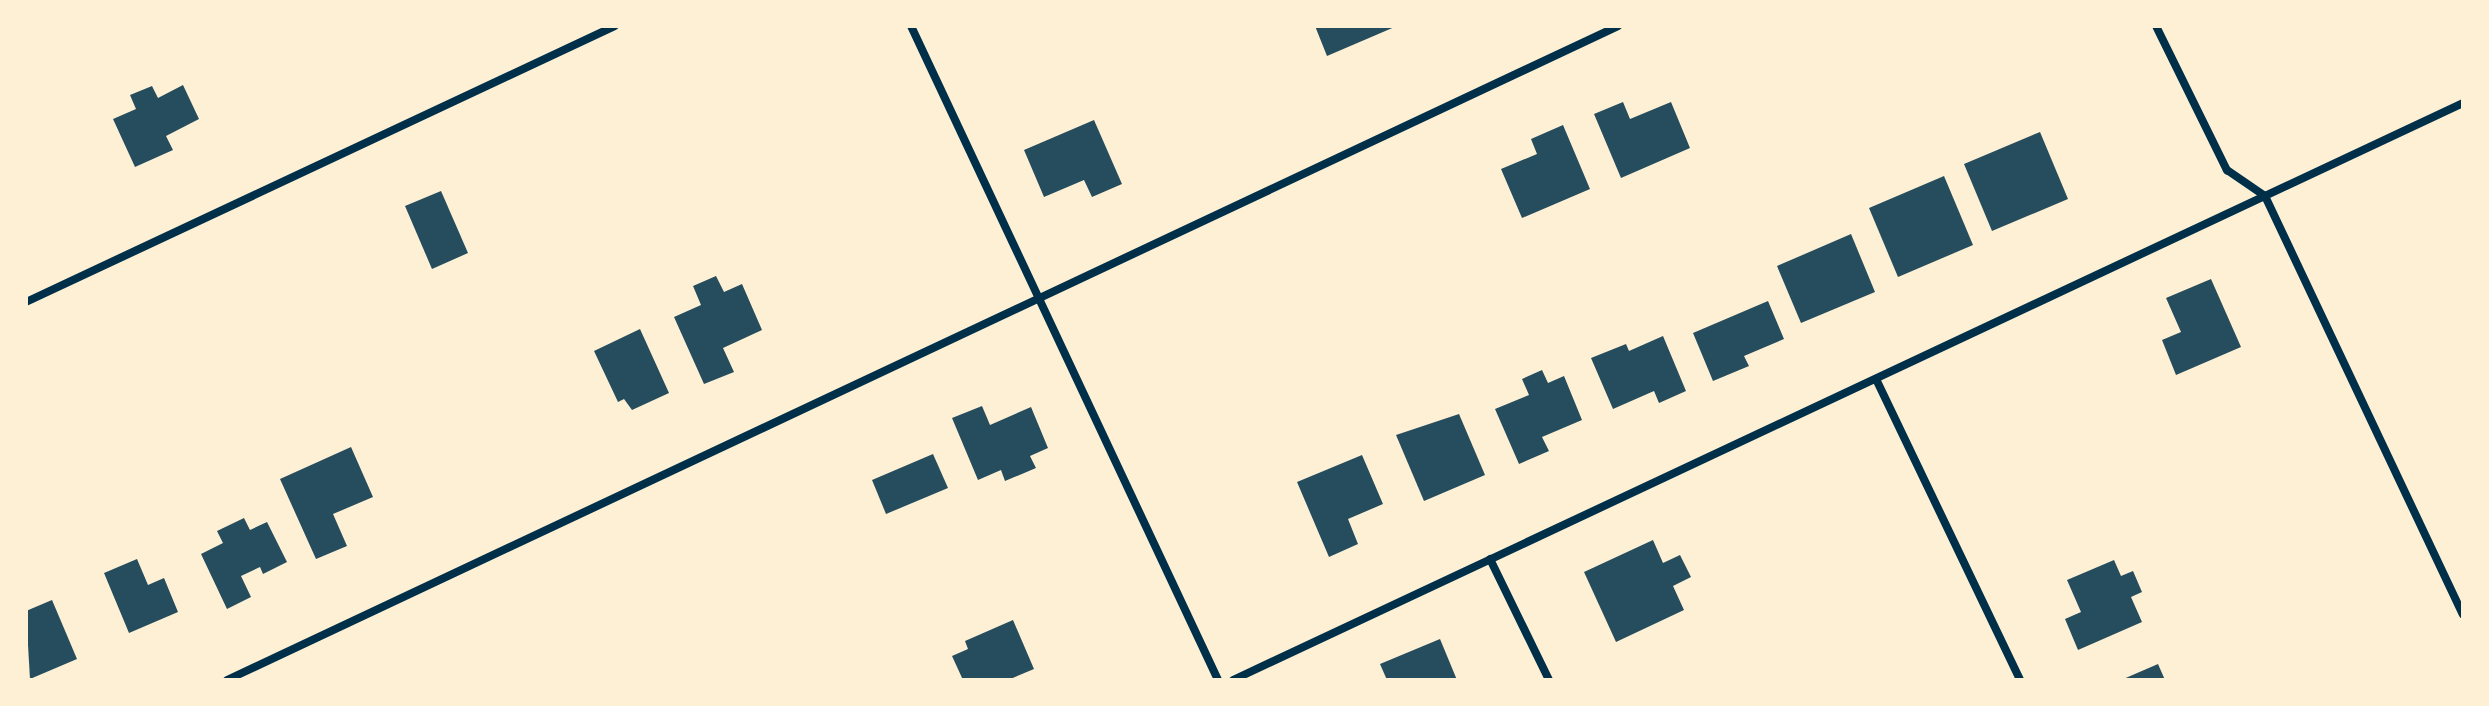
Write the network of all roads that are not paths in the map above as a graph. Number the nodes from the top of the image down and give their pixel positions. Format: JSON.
{"nodes":[{"id":1,"x":615,"y":26,"type":"edge"},
{"id":2,"x":911,"y":26,"type":"edge"},
{"id":3,"x":1618,"y":26,"type":"edge"},
{"id":4,"x":2156,"y":26,"type":"edge"},
{"id":5,"x":2463,"y":103,"type":"edge"},
{"id":6,"x":2265,"y":196,"type":"junction"},
{"id":7,"x":1039,"y":299,"type":"junction"},
{"id":8,"x":26,"y":302,"type":"edge"},
{"id":9,"x":1876,"y":379,"type":"junction"},
{"id":10,"x":1490,"y":559,"type":"junction"},
{"id":11,"x":2463,"y":615,"type":"edge"},
{"id":12,"x":227,"y":680,"type":"edge"},
{"id":13,"x":1218,"y":680,"type":"edge"},
{"id":14,"x":1233,"y":680,"type":"edge"},
{"id":15,"x":1549,"y":680,"type":"edge"},
{"id":16,"x":2020,"y":680,"type":"edge"}],
"edges":[{"from":1,"to":8,"type":"street"},
{"from":2,"to":7,"type":"street"},
{"from":3,"to":7,"type":"street"},
{"from":4,"to":6,"type":"street"},
{"from":5,"to":6,"type":"street"},
{"from":6,"to":9,"type":"street"},
{"from":6,"to":11,"type":"street"},
{"from":7,"to":12,"type":"street"},
{"from":7,"to":13,"type":"street"},
{"from":9,"to":10,"type":"street"},
{"from":9,"to":16,"type":"street"},
{"from":10,"to":14,"type":"street"},
{"from":10,"to":15,"type":"street"}]}
